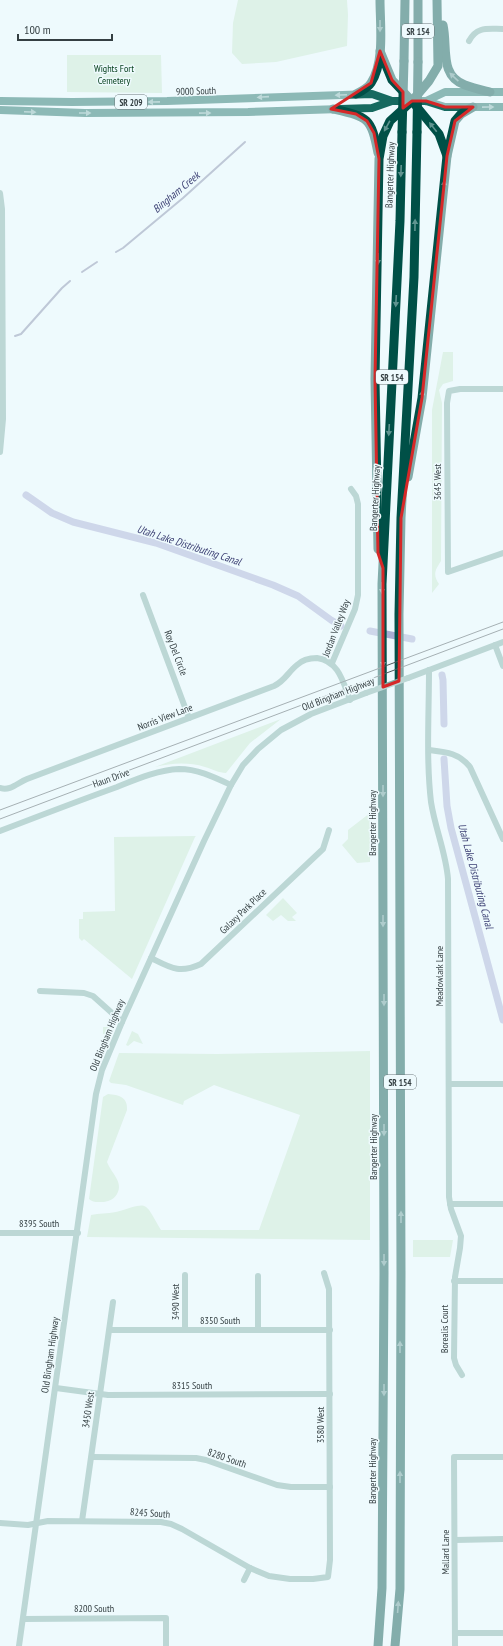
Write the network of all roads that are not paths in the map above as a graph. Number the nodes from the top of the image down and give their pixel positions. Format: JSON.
{"nodes":[{"id":1,"x":380,"y":0,"type":"edge"},
{"id":2,"x":405,"y":0,"type":"edge"},
{"id":3,"x":418,"y":0,"type":"edge"},
{"id":4,"x":437,"y":0,"type":"edge"},
{"id":5,"x":503,"y":29,"type":"edge"},
{"id":6,"x":469,"y":41,"type":"dead end"},
{"id":7,"x":380,"y":51,"type":"junction"},
{"id":8,"x":490,"y":92,"type":"junction"},
{"id":9,"x":503,"y":92,"type":"edge"},
{"id":10,"x":356,"y":94,"type":"junction"},
{"id":11,"x":0,"y":100,"type":"edge"},
{"id":12,"x":392,"y":101,"type":"junction"},
{"id":13,"x":412,"y":101,"type":"junction"},
{"id":14,"x":426,"y":101,"type":"junction"},
{"id":15,"x":473,"y":107,"type":"junction"},
{"id":16,"x":503,"y":107,"type":"edge"},
{"id":17,"x":333,"y":109,"type":"junction"},
{"id":18,"x":0,"y":110,"type":"edge"},
{"id":19,"x":447,"y":156,"type":"junction"},
{"id":20,"x":380,"y":159,"type":"junction"},
{"id":21,"x":0,"y":194,"type":"edge"},
{"id":22,"x":503,"y":389,"type":"edge"},
{"id":23,"x":0,"y":452,"type":"edge"},
{"id":24,"x":351,"y":489,"type":"dead end"},
{"id":25,"x":401,"y":518,"type":"junction"},
{"id":26,"x":503,"y":553,"type":"edge"},
{"id":27,"x":383,"y":568,"type":"junction"},
{"id":28,"x":143,"y":595,"type":"dead end"},
{"id":29,"x":503,"y":642,"type":"edge"},
{"id":30,"x":495,"y":645,"type":"junction"},
{"id":31,"x":332,"y":663,"type":"junction"},
{"id":32,"x":503,"y":666,"type":"edge"},
{"id":33,"x":429,"y":670,"type":"junction"},
{"id":34,"x":350,"y":700,"type":"junction"},
{"id":35,"x":190,"y":718,"type":"junction"},
{"id":36,"x":429,"y":750,"type":"junction"},
{"id":37,"x":231,"y":785,"type":"junction"},
{"id":38,"x":0,"y":788,"type":"edge"},
{"id":39,"x":329,"y":830,"type":"dead end"},
{"id":40,"x":502,"y":830,"type":"edge"},
{"id":41,"x":0,"y":831,"type":"edge"},
{"id":42,"x":503,"y":838,"type":"edge"},
{"id":43,"x":151,"y":958,"type":"junction"},
{"id":44,"x":40,"y":991,"type":"dead end"},
{"id":45,"x":122,"y":1022,"type":"junction"},
{"id":46,"x":500,"y":1083,"type":"edge"},
{"id":47,"x":449,"y":1084,"type":"junction"},
{"id":48,"x":450,"y":1204,"type":"junction"},
{"id":49,"x":503,"y":1204,"type":"edge"},
{"id":50,"x":0,"y":1232,"type":"edge"},
{"id":51,"x":78,"y":1233,"type":"junction"},
{"id":52,"x":324,"y":1273,"type":"dead end"},
{"id":53,"x":185,"y":1275,"type":"dead end"},
{"id":54,"x":258,"y":1276,"type":"dead end"},
{"id":55,"x":454,"y":1282,"type":"junction"},
{"id":56,"x":503,"y":1282,"type":"edge"},
{"id":57,"x":113,"y":1302,"type":"dead end"},
{"id":58,"x":185,"y":1329,"type":"junction"},
{"id":59,"x":110,"y":1330,"type":"junction"},
{"id":60,"x":258,"y":1330,"type":"junction"},
{"id":61,"x":330,"y":1330,"type":"junction"},
{"id":62,"x":462,"y":1375,"type":"dead end"},
{"id":63,"x":56,"y":1388,"type":"junction"},
{"id":64,"x":101,"y":1394,"type":"junction"},
{"id":65,"x":330,"y":1394,"type":"junction"},
{"id":66,"x":92,"y":1457,"type":"junction"},
{"id":67,"x":503,"y":1457,"type":"edge"},
{"id":68,"x":330,"y":1487,"type":"junction"},
{"id":69,"x":82,"y":1521,"type":"junction"},
{"id":70,"x":0,"y":1523,"type":"edge"},
{"id":71,"x":37,"y":1523,"type":"junction"},
{"id":72,"x":455,"y":1540,"type":"junction"},
{"id":73,"x":503,"y":1540,"type":"edge"},
{"id":74,"x":250,"y":1568,"type":"junction"},
{"id":75,"x":328,"y":1577,"type":"joint"},
{"id":76,"x":244,"y":1580,"type":"dead end"},
{"id":77,"x":23,"y":1619,"type":"junction"},
{"id":78,"x":455,"y":1633,"type":"junction"},
{"id":79,"x":503,"y":1633,"type":"edge"},
{"id":80,"x":19,"y":1646,"type":"edge"},
{"id":81,"x":166,"y":1646,"type":"edge"},
{"id":82,"x":378,"y":1646,"type":"edge"},
{"id":83,"x":395,"y":1646,"type":"edge"},
{"id":84,"x":455,"y":1646,"type":"edge"}],
"edges":[{"from":1,"to":7,"type":"highway","one_way":true},
{"from":2,"to":27,"type":"highway","name":"Bangerter Highway","number":"SR 154","one_way":true,"bridge":true},
{"from":25,"to":3,"type":"highway","number":"SR 154","one_way":true,"bridge":true},
{"from":8,"to":4,"type":"highway","one_way":true},
{"from":4,"to":13,"type":"highway"},
{"from":5,"to":6,"type":"street"},
{"from":7,"to":10,"type":"highway"},
{"from":7,"to":13,"type":"highway"},
{"from":8,"to":9,"type":"main road","name":"9000 South","number":"SR 209"},
{"from":8,"to":14,"type":"main road","name":"9000 South","number":"SR 209"},
{"from":10,"to":11,"type":"main road","name":"9000 South","number":"SR 209","one_way":true},
{"from":10,"to":12,"type":"main road","name":"9000 South","number":"SR 209"},
{"from":12,"to":13,"type":"main road","name":"9000 South","number":"SR 209"},
{"from":12,"to":17,"type":"main road","name":"9000 South","number":"SR 209"},
{"from":13,"to":14,"type":"main road","name":"9000 South","number":"SR 209"},
{"from":19,"to":13,"type":"highway","one_way":true},
{"from":13,"to":20,"type":"highway","one_way":true},
{"from":14,"to":15,"type":"main road","name":"9000 South","number":"SR 209"},
{"from":15,"to":16,"type":"main road","name":"9000 South","number":"SR 209","one_way":true},
{"from":15,"to":19,"type":"highway"},
{"from":18,"to":17,"type":"main road","name":"9000 South","number":"SR 209","one_way":true},
{"from":17,"to":20,"type":"highway"},
{"from":25,"to":19,"type":"highway","one_way":true},
{"from":20,"to":27,"type":"highway","one_way":true},
{"from":21,"to":23,"type":"street"},
{"from":22,"to":26,"type":"street","name":"3645 West"},
{"from":24,"to":31,"type":"street","name":"Jordan Valley Way"},
{"from":83,"to":25,"type":"highway","number":"SR 154","one_way":true},
{"from":27,"to":82,"type":"highway","name":"Bangerter Highway","number":"SR 154","one_way":true},
{"from":28,"to":35,"type":"street","name":"Roy Del Circle"},
{"from":29,"to":30,"type":"street","name":"Old Bingham Highway"},
{"from":30,"to":32,"type":"street"},
{"from":30,"to":33,"type":"street","name":"Old Bingham Highway"},
{"from":31,"to":34,"type":"street","name":"Jordan Valley Way"},
{"from":31,"to":35,"type":"street","name":"Norris View Lane"},
{"from":33,"to":34,"type":"street","name":"Old Bingham Highway","bridge":true},
{"from":33,"to":36,"type":"street","name":"Meadowlark Lane"},
{"from":34,"to":37,"type":"street","name":"Old Bingham Highway"},
{"from":35,"to":38,"type":"street","name":"Norris View Lane"},
{"from":36,"to":40,"type":"street"},
{"from":36,"to":47,"type":"street","name":"Meadowlark Lane"},
{"from":37,"to":41,"type":"street","name":"Haun Drive"},
{"from":37,"to":43,"type":"street","name":"Old Bingham Highway"},
{"from":39,"to":43,"type":"street","name":"Galaxy Park Place"},
{"from":40,"to":42,"type":"street"},
{"from":43,"to":45,"type":"street","name":"Old Bingham Highway"},
{"from":44,"to":45,"type":"street"},
{"from":45,"to":51,"type":"street","name":"Old Bingham Highway"},
{"from":46,"to":47,"type":"street"},
{"from":47,"to":48,"type":"street","name":"Meadowlark Lane"},
{"from":48,"to":49,"type":"street"},
{"from":48,"to":55,"type":"street","name":"Meadowlark Lane"},
{"from":50,"to":51,"type":"street","name":"8395 South"},
{"from":51,"to":63,"type":"street","name":"Old Bingham Highway"},
{"from":52,"to":61,"type":"street","name":"3580 West"},
{"from":53,"to":58,"type":"street","name":"3490 West"},
{"from":54,"to":60,"type":"street"},
{"from":55,"to":56,"type":"street"},
{"from":55,"to":62,"type":"street","name":"Borealis Court"},
{"from":57,"to":59,"type":"street","name":"3450 West"},
{"from":58,"to":59,"type":"street","name":"8350 South"},
{"from":58,"to":60,"type":"street","name":"8350 South"},
{"from":59,"to":64,"type":"street","name":"3450 West"},
{"from":60,"to":61,"type":"street","name":"8350 South"},
{"from":61,"to":65,"type":"street","name":"3580 West"},
{"from":63,"to":64,"type":"street","name":"8315 South"},
{"from":63,"to":71,"type":"street","name":"Old Bingham Highway"},
{"from":64,"to":65,"type":"street","name":"8315 South"},
{"from":64,"to":66,"type":"street","name":"3450 West"},
{"from":65,"to":68,"type":"street","name":"3580 West"},
{"from":66,"to":68,"type":"street","name":"8280 South"},
{"from":66,"to":69,"type":"street","name":"3450 West"},
{"from":67,"to":72,"type":"street","name":"Mallard Lane"},
{"from":68,"to":75,"type":"street","name":"3580 West"},
{"from":69,"to":71,"type":"street","name":"8245 South"},
{"from":69,"to":74,"type":"street","name":"8245 South"},
{"from":70,"to":71,"type":"street","name":"8245 South"},
{"from":71,"to":77,"type":"street","name":"Old Bingham Highway"},
{"from":72,"to":73,"type":"street"},
{"from":72,"to":78,"type":"street","name":"Mallard Lane"},
{"from":74,"to":75,"type":"street","name":"8245 South"},
{"from":74,"to":76,"type":"street"},
{"from":77,"to":80,"type":"street","name":"Old Bingham Highway"},
{"from":77,"to":81,"type":"street","name":"8200 South"},
{"from":78,"to":79,"type":"street"},
{"from":78,"to":84,"type":"street","name":"Mallard Lane"}]}
